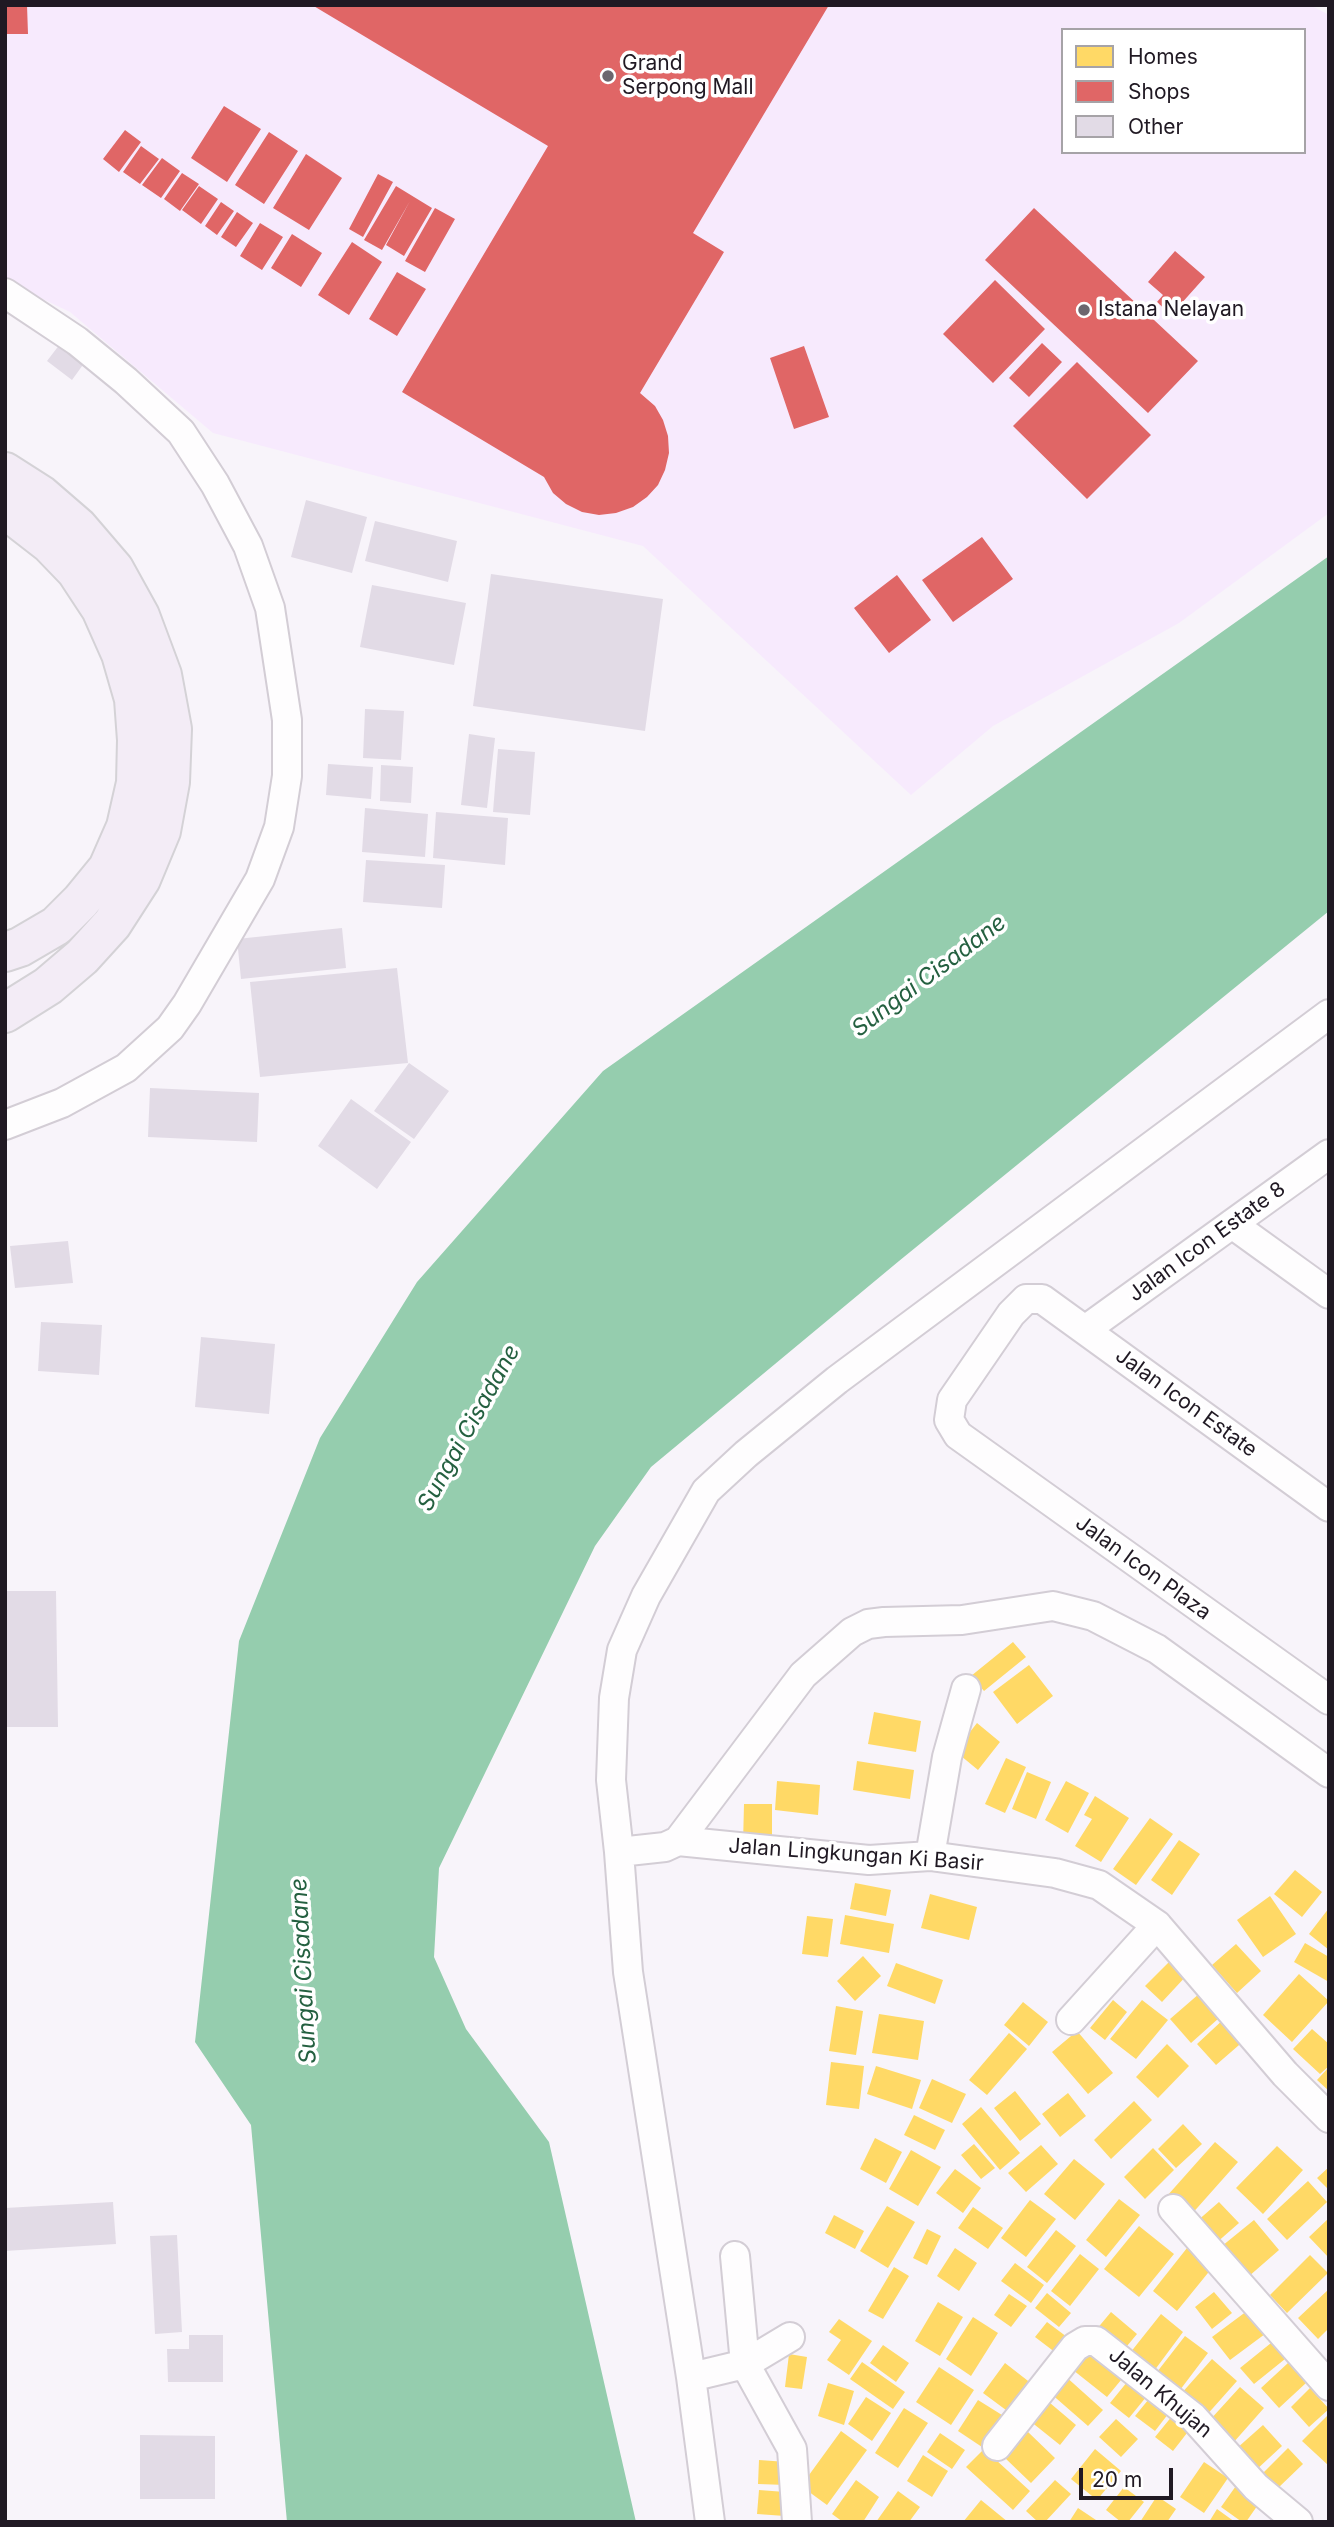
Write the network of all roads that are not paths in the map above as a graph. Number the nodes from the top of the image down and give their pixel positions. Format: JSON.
{"nodes":[{"id":1,"x":5,"y":293,"type":"edge"},
{"id":2,"x":5,"y":472,"type":"edge"},
{"id":3,"x":5,"y":509,"type":"edge"},
{"id":4,"x":5,"y":952,"type":"edge"},
{"id":5,"x":5,"y":1013,"type":"edge"},
{"id":6,"x":1329,"y":1014,"type":"edge"},
{"id":7,"x":5,"y":1125,"type":"edge"},
{"id":8,"x":1329,"y":1154,"type":"edge"},
{"id":9,"x":1232,"y":1224,"type":"junction"},
{"id":10,"x":1329,"y":1293,"type":"edge"},
{"id":11,"x":1085,"y":1330,"type":"junction"},
{"id":12,"x":958,"y":1435,"type":"joint"},
{"id":13,"x":1329,"y":1507,"type":"edge"},
{"id":14,"x":966,"y":1689,"type":"dead end"},
{"id":15,"x":1329,"y":1700,"type":"edge"},
{"id":16,"x":1329,"y":1773,"type":"edge"},
{"id":17,"x":678,"y":1841,"type":"junction"},
{"id":18,"x":619,"y":1852,"type":"junction"},
{"id":19,"x":930,"y":1856,"type":"junction"},
{"id":20,"x":1157,"y":1925,"type":"junction"},
{"id":21,"x":1071,"y":2020,"type":"dead end"},
{"id":22,"x":1329,"y":2118,"type":"edge"},
{"id":23,"x":1173,"y":2209,"type":"dead end"},
{"id":24,"x":735,"y":2256,"type":"dead end"},
{"id":25,"x":790,"y":2337,"type":"dead end"},
{"id":26,"x":745,"y":2364,"type":"junction"},
{"id":27,"x":691,"y":2377,"type":"junction"},
{"id":28,"x":1329,"y":2386,"type":"edge"},
{"id":29,"x":997,"y":2446,"type":"dead end"},
{"id":30,"x":710,"y":2522,"type":"edge"},
{"id":31,"x":797,"y":2522,"type":"edge"},
{"id":32,"x":1298,"y":2522,"type":"edge"}],
"edges":[{"from":1,"to":7,"type":"street"},
{"from":2,"to":5,"type":"highway"},
{"from":3,"to":4,"type":"highway"},
{"from":6,"to":18,"type":"street"},
{"from":8,"to":9,"type":"street","name":"Jalan Icon Estate 8"},
{"from":9,"to":10,"type":"street"},
{"from":9,"to":11,"type":"street","name":"Jalan Icon Estate 8"},
{"from":11,"to":12,"type":"street","name":"Jalan Icon Estate"},
{"from":11,"to":13,"type":"street","name":"Jalan Icon Estate"},
{"from":12,"to":15,"type":"street","name":"Jalan Icon Plaza"},
{"from":14,"to":19,"type":"street"},
{"from":16,"to":17,"type":"street"},
{"from":17,"to":18,"type":"street","name":"Jalan Lingkungan Ki Basir"},
{"from":17,"to":19,"type":"street","name":"Jalan Lingkungan Ki Basir"},
{"from":18,"to":27,"type":"street"},
{"from":19,"to":20,"type":"street","name":"Jalan Lingkungan Ki Basir"},
{"from":20,"to":21,"type":"street"},
{"from":20,"to":22,"type":"street","name":"Jalan Lingkungan Ki Basir"},
{"from":23,"to":28,"type":"street"},
{"from":24,"to":26,"type":"street"},
{"from":25,"to":26,"type":"street"},
{"from":26,"to":27,"type":"street"},
{"from":26,"to":31,"type":"street"},
{"from":27,"to":30,"type":"street"},
{"from":29,"to":32,"type":"street","name":"Jalan Khujan"}]}
